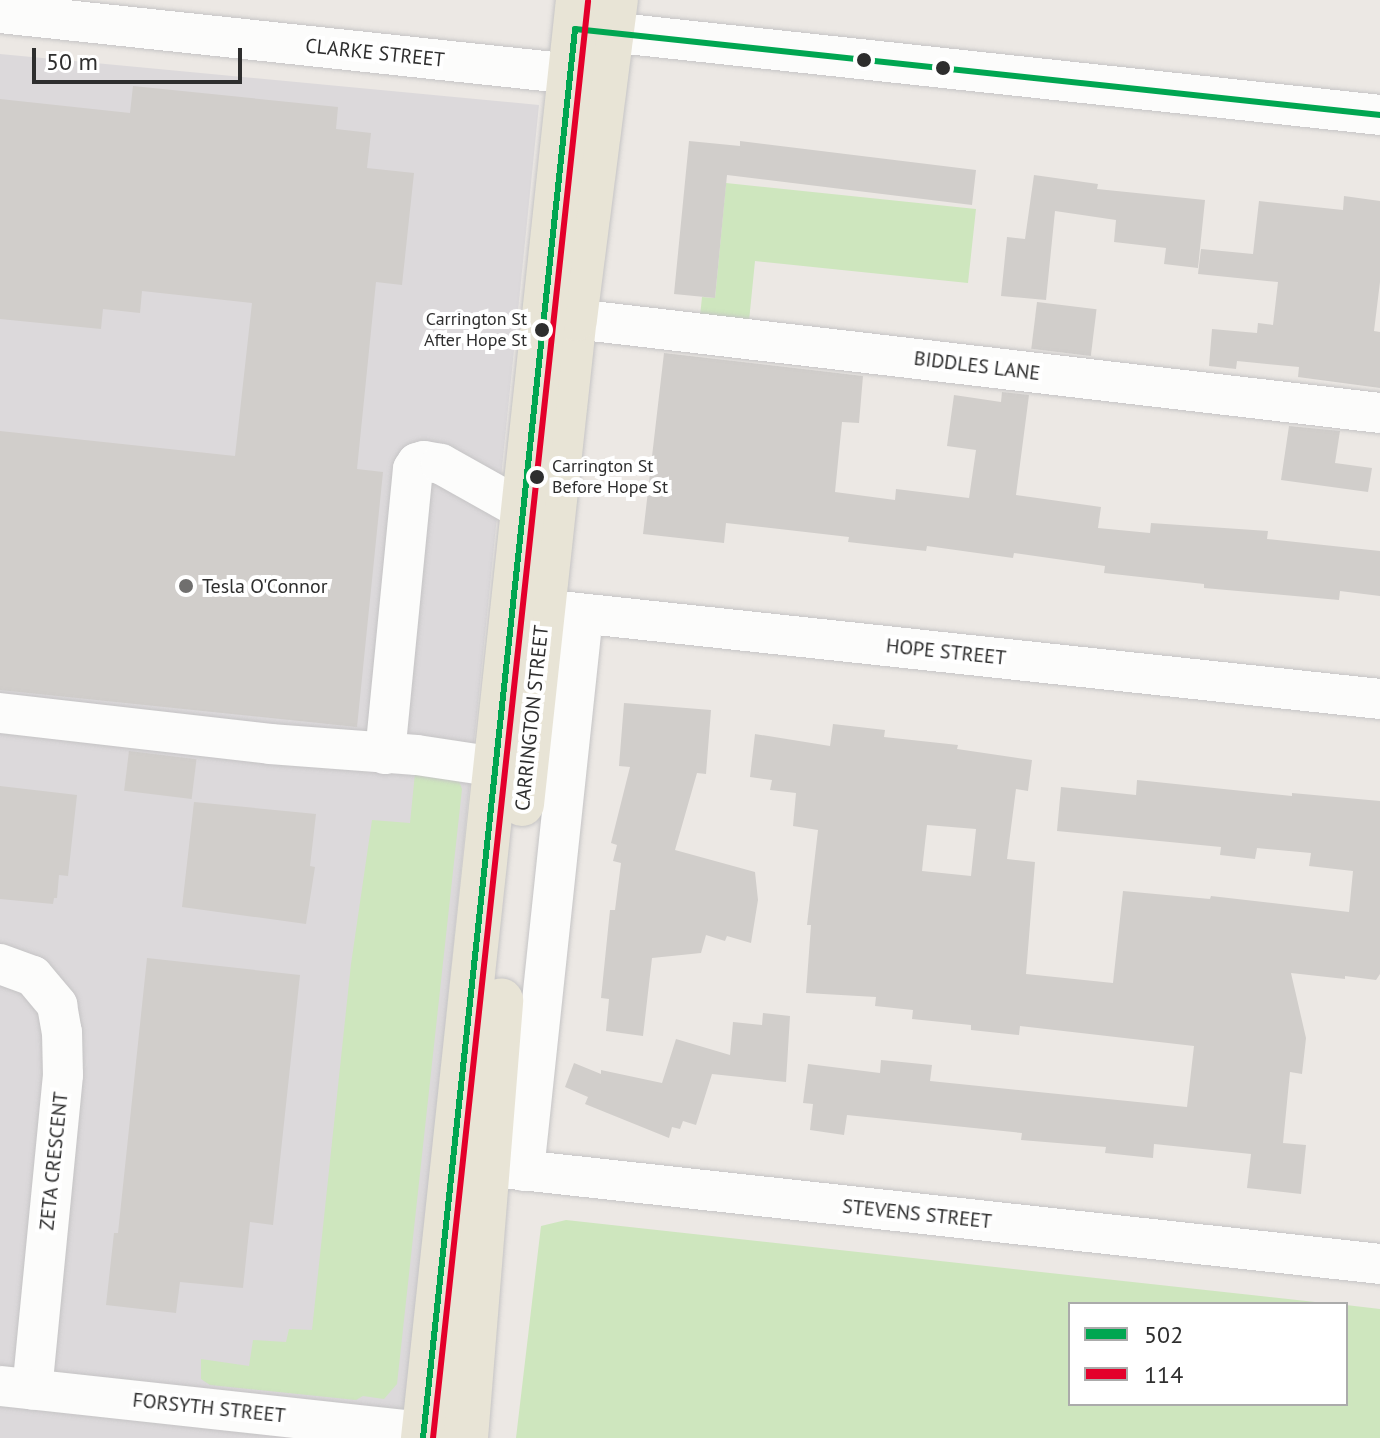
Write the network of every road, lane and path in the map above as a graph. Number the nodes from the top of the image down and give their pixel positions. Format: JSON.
{"nodes":[{"id":1,"x":75,"y":10,"type":"edge"},
{"id":2,"x":0,"y":13,"type":"edge"},
{"id":3,"x":596,"y":15,"type":"edge"},
{"id":4,"x":588,"y":76,"type":"junction"},
{"id":5,"x":1380,"y":115,"type":"edge"},
{"id":6,"x":575,"y":319,"type":"junction"},
{"id":7,"x":1380,"y":413,"type":"edge"},
{"id":8,"x":523,"y":510,"type":"junction"},
{"id":9,"x":546,"y":610,"type":"junction"},
{"id":10,"x":1380,"y":699,"type":"edge"},
{"id":11,"x":0,"y":713,"type":"edge"},
{"id":12,"x":385,"y":754,"type":"junction"},
{"id":13,"x":496,"y":767,"type":"junction"},
{"id":14,"x":0,"y":964,"type":"edge"},
{"id":15,"x":488,"y":1167,"type":"junction"},
{"id":16,"x":1380,"y":1264,"type":"edge"},
{"id":17,"x":16,"y":1387,"type":"edge"},
{"id":18,"x":423,"y":1435,"type":"edge"},
{"id":19,"x":466,"y":1438,"type":"edge"}],
"edges":[{"from":1,"to":2,"type":"street","name":"CLARKE STREET"},
{"from":1,"to":4,"type":"street","name":"CLARKE STREET"},
{"from":3,"to":4,"type":"main road","name":"CARRINGTON STREET"},
{"from":3,"to":5,"type":"street"},
{"from":4,"to":6,"type":"main road","name":"CARRINGTON STREET"},
{"from":4,"to":8,"type":"main road","name":"CARRINGTON STREET"},
{"from":6,"to":7,"type":"street","name":"BIDDLES LANE"},
{"from":6,"to":9,"type":"main road","name":"CARRINGTON STREET"},
{"from":8,"to":9,"type":"main road","name":"CARRINGTON STREET"},
{"from":8,"to":12,"type":"street"},
{"from":9,"to":10,"type":"street","name":"HOPE STREET"},
{"from":9,"to":13,"type":"main road","name":"CARRINGTON STREET"},
{"from":9,"to":15,"type":"main road","name":"CARRINGTON STREET"},
{"from":11,"to":12,"type":"street"},
{"from":12,"to":13,"type":"street"},
{"from":13,"to":15,"type":"main road","name":"CARRINGTON STREET"},
{"from":14,"to":17,"type":"street","name":"ZETA CRESCENT"},
{"from":15,"to":16,"type":"street","name":"STEVENS STREET"},
{"from":15,"to":18,"type":"main road","name":"CARRINGTON STREET"},
{"from":15,"to":19,"type":"main road","name":"CARRINGTON STREET"},
{"from":17,"to":18,"type":"street","name":"FORSYTH STREET"},
{"from":18,"to":19,"type":"street","name":"FORSYTH STREET"}]}
